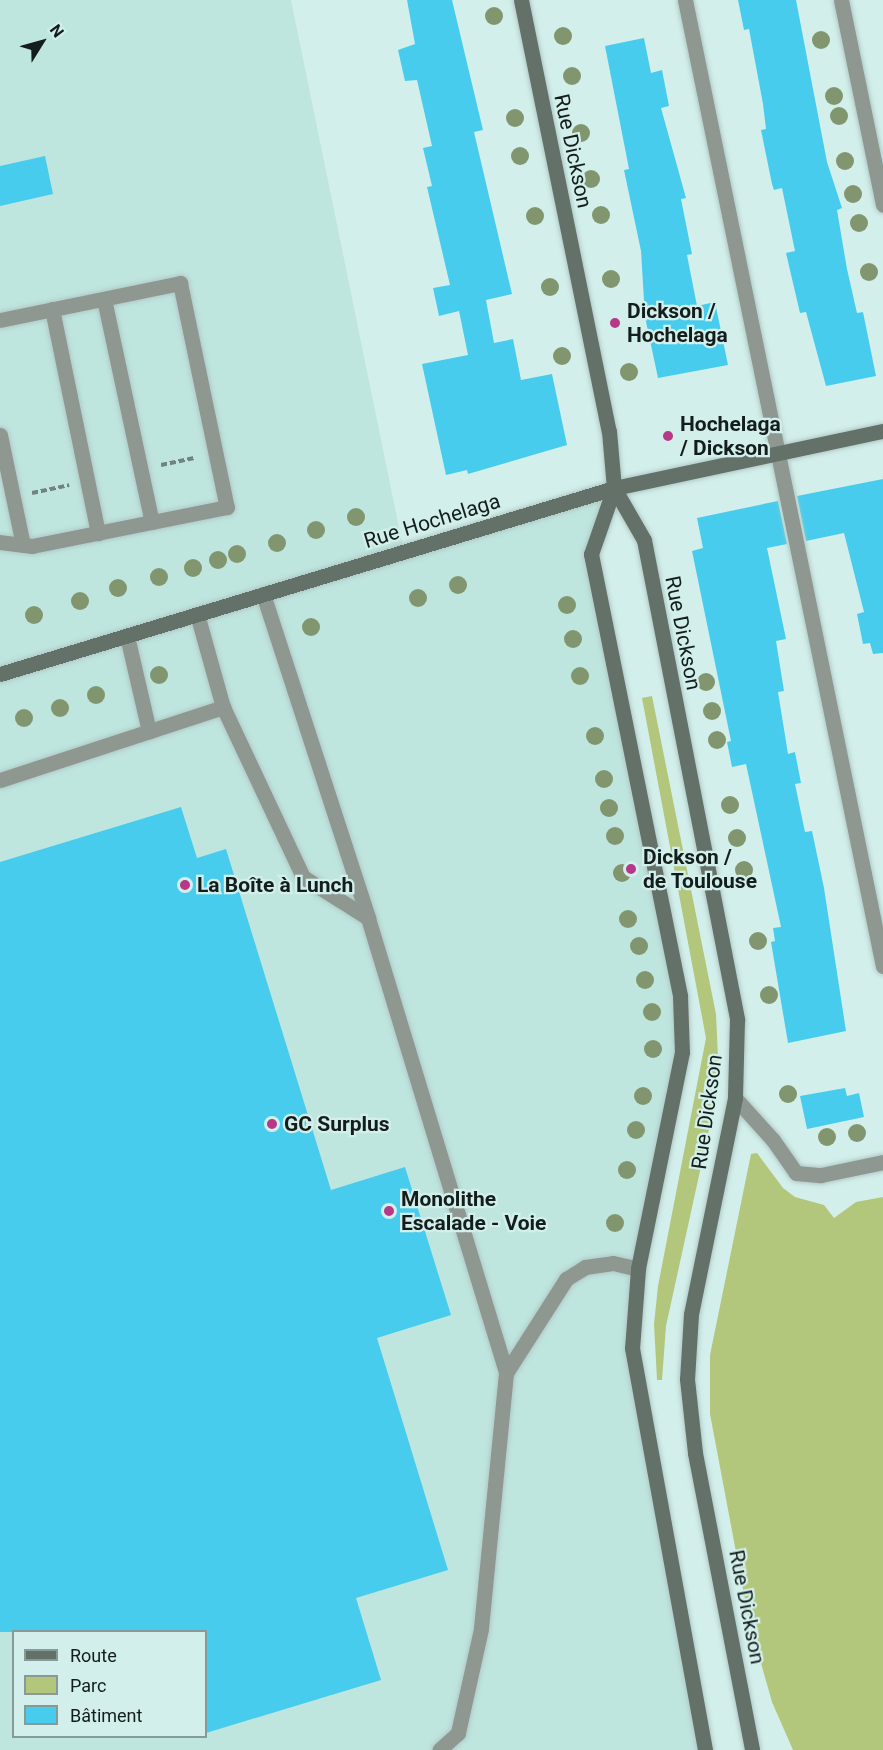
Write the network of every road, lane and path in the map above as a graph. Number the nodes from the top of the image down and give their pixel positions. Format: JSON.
{"nodes":[{"id":1,"x":521,"y":0,"type":"edge"},
{"id":2,"x":685,"y":0,"type":"edge"},
{"id":3,"x":841,"y":0,"type":"edge"},
{"id":4,"x":883,"y":206,"type":"edge"},
{"id":5,"x":104,"y":298,"type":"junction"},
{"id":6,"x":52,"y":309,"type":"junction"},
{"id":7,"x":0,"y":320,"type":"edge"},
{"id":8,"x":883,"y":431,"type":"edge"},
{"id":9,"x":0,"y":435,"type":"edge"},
{"id":10,"x":776,"y":453,"type":"junction"},
{"id":11,"x":614,"y":488,"type":"junction"},
{"id":12,"x":152,"y":522,"type":"junction"},
{"id":13,"x":98,"y":533,"type":"junction"},
{"id":14,"x":0,"y":542,"type":"edge"},
{"id":15,"x":23,"y":545,"type":"junction"},
{"id":16,"x":263,"y":594,"type":"junction"},
{"id":17,"x":197,"y":614,"type":"junction"},
{"id":18,"x":127,"y":636,"type":"junction"},
{"id":19,"x":0,"y":674,"type":"edge"},
{"id":20,"x":223,"y":707,"type":"junction"},
{"id":21,"x":149,"y":730,"type":"junction"},
{"id":22,"x":0,"y":780,"type":"edge"},
{"id":23,"x":368,"y":918,"type":"junction"},
{"id":24,"x":883,"y":966,"type":"edge"},
{"id":25,"x":735,"y":1098,"type":"junction"},
{"id":26,"x":883,"y":1162,"type":"edge"},
{"id":27,"x":638,"y":1269,"type":"junction"},
{"id":28,"x":506,"y":1373,"type":"junction"},
{"id":29,"x":439,"y":1750,"type":"edge"},
{"id":30,"x":705,"y":1750,"type":"edge"},
{"id":31,"x":752,"y":1750,"type":"edge"}],
"edges":[{"from":1,"to":11,"type":"main road","name":"Rue Dickson"},
{"from":2,"to":10,"type":"street"},
{"from":3,"to":4,"type":"street"},
{"from":5,"to":6,"type":"street"},
{"from":5,"to":12,"type":"street"},
{"from":5,"to":12,"type":"street"},
{"from":6,"to":7,"type":"street"},
{"from":6,"to":13,"type":"street"},
{"from":8,"to":10,"type":"main road","name":"Rue Hochelaga"},
{"from":9,"to":15,"type":"street"},
{"from":10,"to":11,"type":"main road","name":"Rue Hochelaga"},
{"from":10,"to":24,"type":"street"},
{"from":11,"to":16,"type":"main road","name":"Rue Hochelaga"},
{"from":11,"to":25,"type":"main road","name":"Rue Dickson"},
{"from":11,"to":27,"type":"main road","name":"Rue Dickson"},
{"from":12,"to":13,"type":"street"},
{"from":13,"to":15,"type":"street"},
{"from":14,"to":15,"type":"street"},
{"from":16,"to":17,"type":"main road","name":"Rue Hochelaga"},
{"from":16,"to":23,"type":"street"},
{"from":17,"to":18,"type":"main road","name":"Rue Hochelaga"},
{"from":17,"to":20,"type":"street"},
{"from":18,"to":19,"type":"main road","name":"Rue Hochelaga"},
{"from":18,"to":21,"type":"street"},
{"from":20,"to":21,"type":"street"},
{"from":20,"to":23,"type":"street"},
{"from":21,"to":22,"type":"street"},
{"from":23,"to":28,"type":"street"},
{"from":25,"to":26,"type":"street"},
{"from":25,"to":31,"type":"main road","name":"Rue Dickson"},
{"from":27,"to":28,"type":"street"},
{"from":27,"to":30,"type":"main road","name":"Rue Dickson"},
{"from":28,"to":29,"type":"street"}]}
